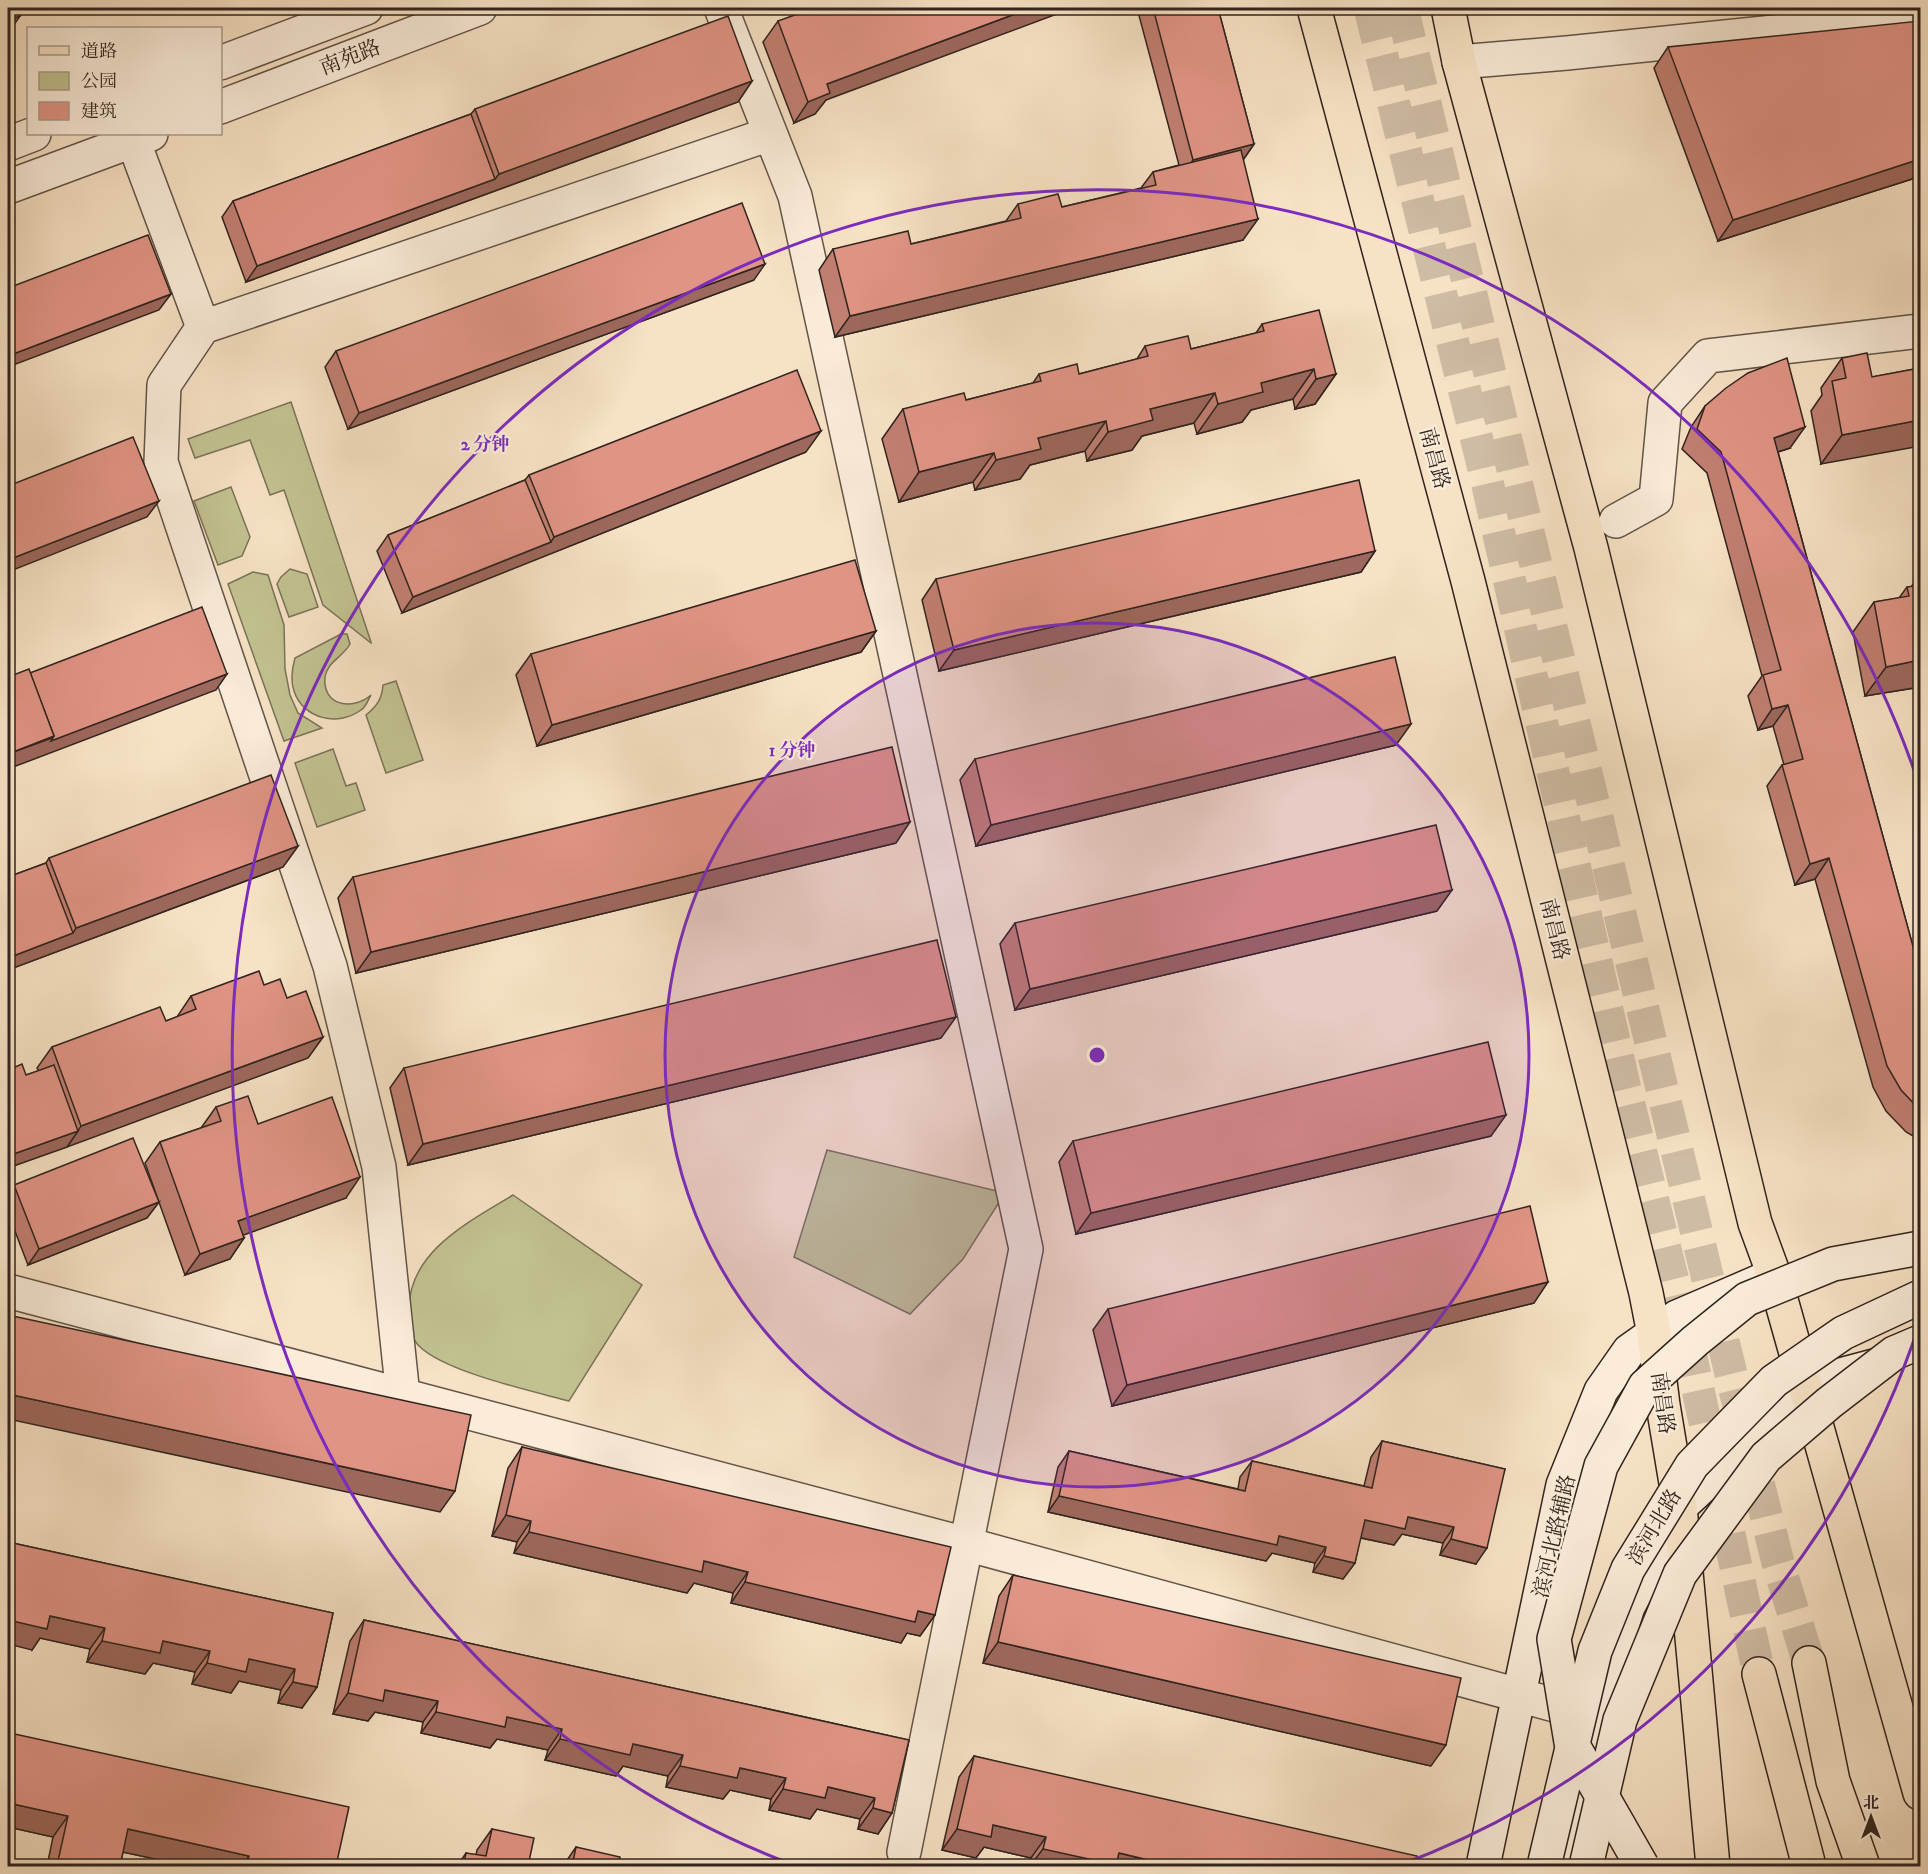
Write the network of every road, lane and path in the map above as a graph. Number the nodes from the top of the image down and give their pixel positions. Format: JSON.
{"nodes":[{"id":1,"x":366,"y":8,"type":"edge"},
{"id":2,"x":480,"y":8,"type":"edge"},
{"id":3,"x":721,"y":8,"type":"edge"},
{"id":4,"x":1314,"y":8,"type":"edge"},
{"id":5,"x":1448,"y":8,"type":"edge"},
{"id":6,"x":1920,"y":17,"type":"edge"},
{"id":7,"x":222,"y":62,"type":"edge"},
{"id":8,"x":1459,"y":62,"type":"junction"},
{"id":9,"x":222,"y":106,"type":"edge"},
{"id":10,"x":770,"y":134,"type":"junction"},
{"id":11,"x":31,"y":135,"type":"edge"},
{"id":12,"x":142,"y":137,"type":"edge"},
{"id":13,"x":8,"y":144,"type":"edge"},
{"id":14,"x":8,"y":187,"type":"edge"},
{"id":15,"x":203,"y":327,"type":"junction"},
{"id":16,"x":1920,"y":331,"type":"edge"},
{"id":17,"x":1616,"y":521,"type":"dead end"},
{"id":18,"x":1920,"y":1240,"type":"edge"},
{"id":19,"x":1920,"y":1248,"type":"edge"},
{"id":20,"x":1773,"y":1275,"type":"junction"},
{"id":21,"x":8,"y":1291,"type":"edge"},
{"id":22,"x":1920,"y":1297,"type":"edge"},
{"id":23,"x":1654,"y":1334,"type":"junction"},
{"id":24,"x":1920,"y":1342,"type":"edge"},
{"id":25,"x":1920,"y":1353,"type":"edge"},
{"id":26,"x":1806,"y":1390,"type":"junction"},
{"id":27,"x":403,"y":1396,"type":"junction"},
{"id":28,"x":1680,"y":1507,"type":"junction"},
{"id":29,"x":966,"y":1544,"type":"junction"},
{"id":30,"x":1809,"y":1663,"type":"tunnel mouth"},
{"id":31,"x":1759,"y":1674,"type":"tunnel mouth"},
{"id":32,"x":1520,"y":1696,"type":"junction"},
{"id":33,"x":1593,"y":1716,"type":"junction"},
{"id":34,"x":1920,"y":1793,"type":"edge"},
{"id":35,"x":904,"y":1852,"type":"dead end"},
{"id":36,"x":1483,"y":1866,"type":"edge"},
{"id":37,"x":1544,"y":1866,"type":"edge"},
{"id":38,"x":1568,"y":1866,"type":"edge"},
{"id":39,"x":1586,"y":1866,"type":"edge"},
{"id":40,"x":1642,"y":1866,"type":"edge"},
{"id":41,"x":1713,"y":1866,"type":"edge"},
{"id":42,"x":1809,"y":1866,"type":"edge"},
{"id":43,"x":1863,"y":1866,"type":"edge"}],
"edges":[{"from":1,"to":7,"type":"street","name":"南苑路"},
{"from":2,"to":9,"type":"street","name":"南苑路"},
{"from":3,"to":10,"type":"street"},
{"from":4,"to":23,"type":"main road","name":"南昌路"},
{"from":5,"to":8,"type":"main road"},
{"from":6,"to":8,"type":"street"},
{"from":8,"to":20,"type":"main road"},
{"from":10,"to":15,"type":"street"},
{"from":10,"to":29,"type":"street"},
{"from":11,"to":13,"type":"street"},
{"from":12,"to":14,"type":"street"},
{"from":12,"to":15,"type":"street"},
{"from":15,"to":27,"type":"street"},
{"from":16,"to":17,"type":"street"},
{"from":18,"to":20,"type":"street","name":"滨河北路辅路"},
{"from":19,"to":40,"type":"street","bridge":true},
{"from":20,"to":23,"type":"street","name":"滨河北路辅路"},
{"from":20,"to":26,"type":"main road"},
{"from":21,"to":27,"type":"street"},
{"from":22,"to":37,"type":"street","name":"滨河北路","bridge":true},
{"from":23,"to":28,"type":"main road","name":"南昌路"},
{"from":23,"to":32,"type":"street","name":"滨河北路辅路"},
{"from":24,"to":39,"type":"street","bridge":true},
{"from":25,"to":26,"type":"street"},
{"from":26,"to":28,"type":"street"},
{"from":26,"to":34,"type":"main road"},
{"from":27,"to":29,"type":"street"},
{"from":28,"to":33,"type":"street"},
{"from":28,"to":41,"type":"main road","name":"南昌路"},
{"from":29,"to":32,"type":"street"},
{"from":29,"to":35,"type":"street"},
{"from":30,"to":43,"type":"main road"},
{"from":31,"to":42,"type":"main road"},
{"from":32,"to":33,"type":"street"},
{"from":32,"to":36,"type":"street","name":"滨河北路辅路"},
{"from":33,"to":38,"type":"street"}]}
